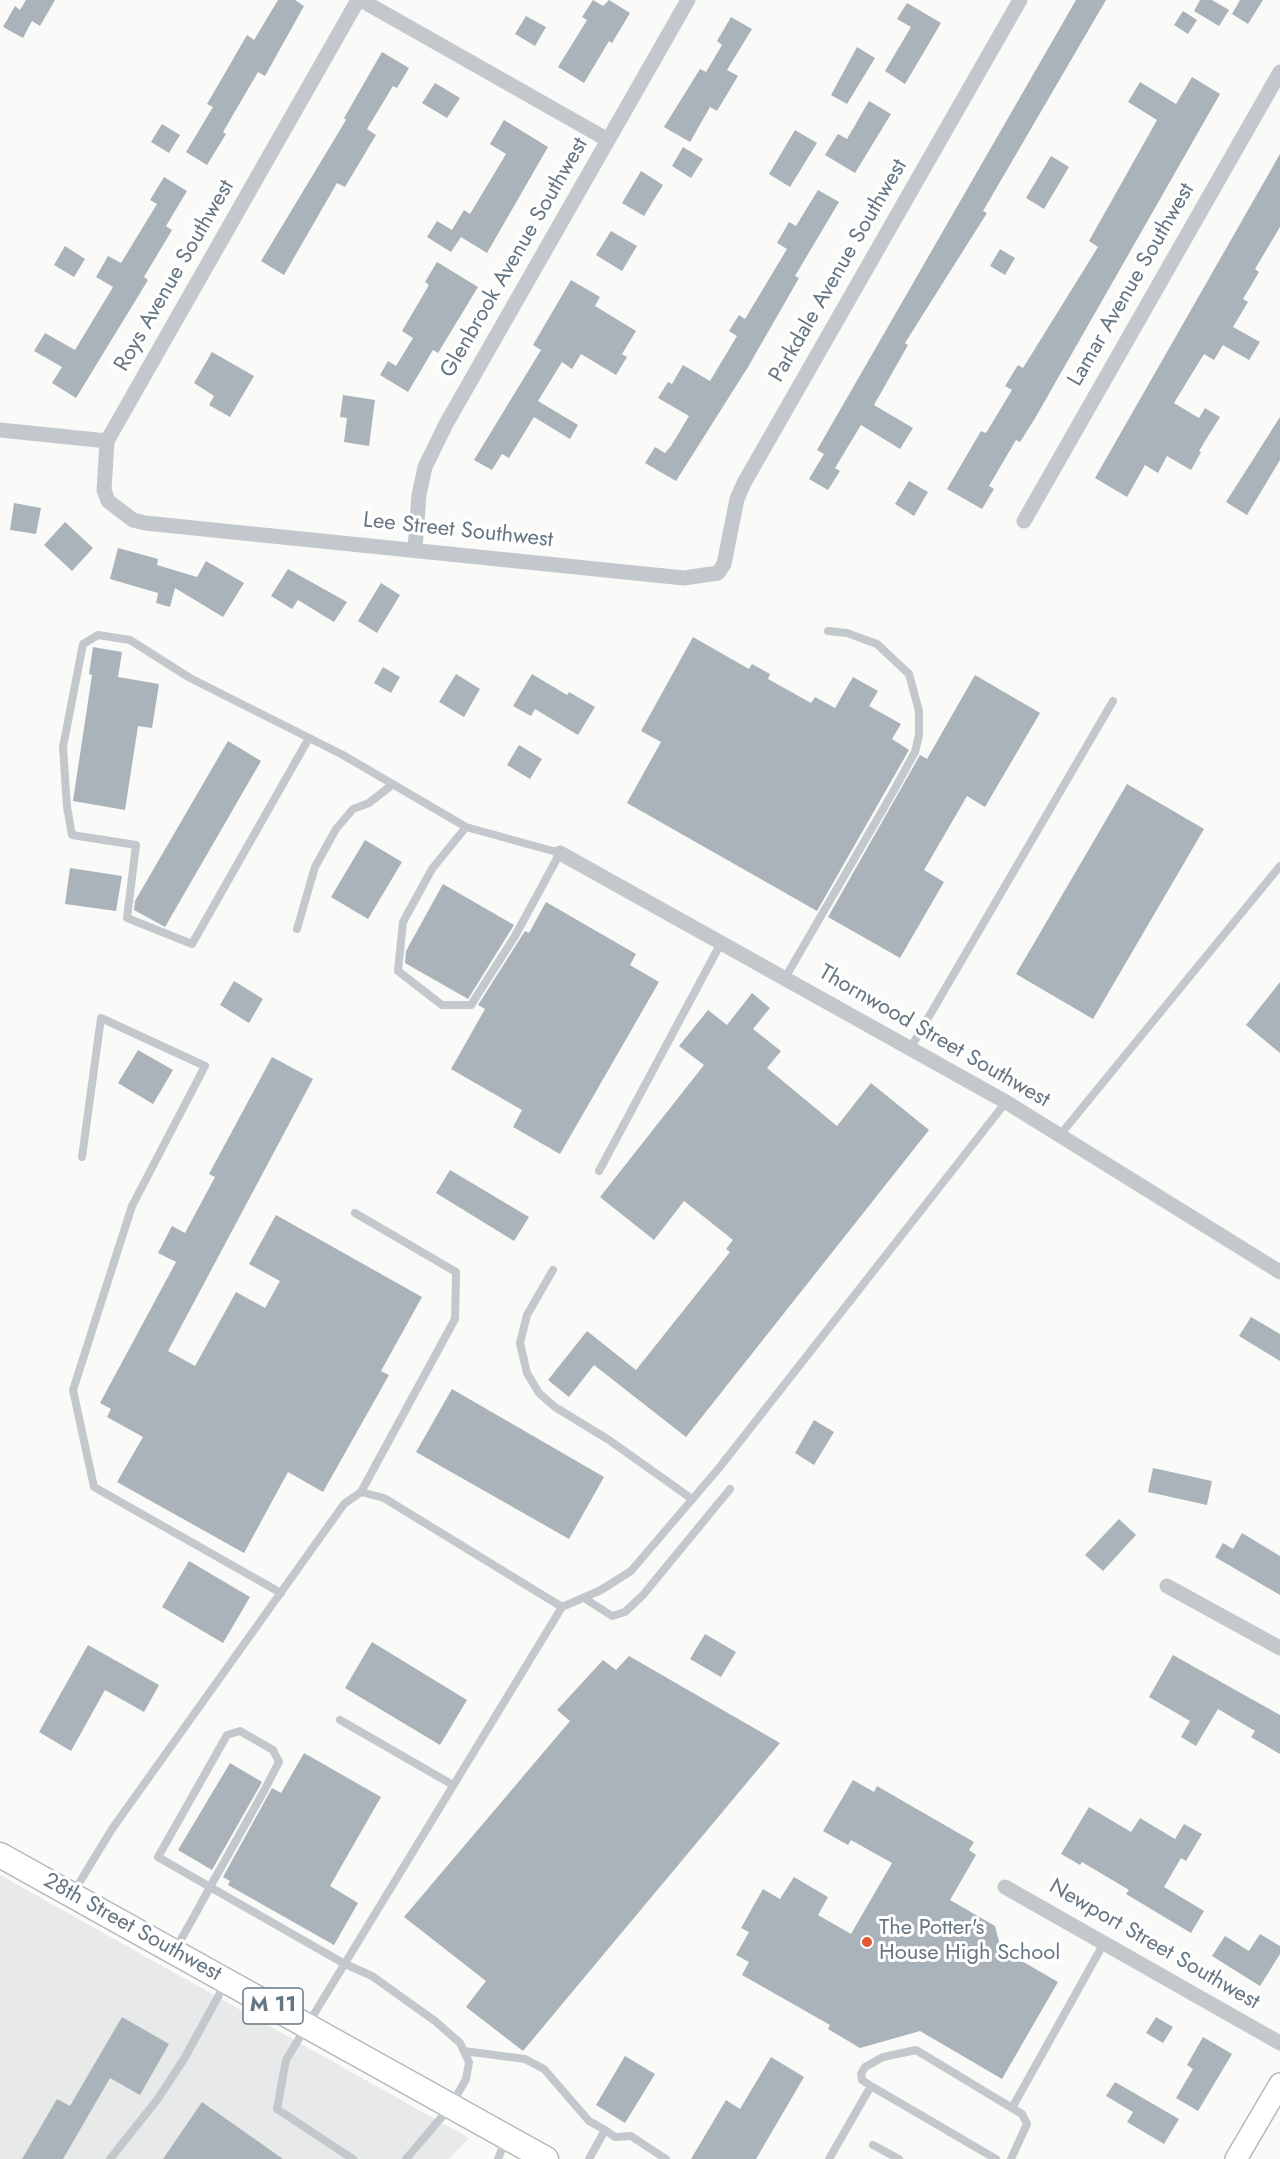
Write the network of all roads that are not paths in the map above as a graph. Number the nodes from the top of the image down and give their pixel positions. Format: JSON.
{"nodes":[{"id":1,"x":360,"y":0,"type":"edge"},
{"id":2,"x":688,"y":0,"type":"edge"},
{"id":3,"x":1020,"y":0,"type":"edge"},
{"id":4,"x":1280,"y":72,"type":"edge"},
{"id":5,"x":608,"y":140,"type":"junction"},
{"id":6,"x":0,"y":430,"type":"edge"},
{"id":7,"x":107,"y":441,"type":"junction"},
{"id":8,"x":1024,"y":521,"type":"dead end"},
{"id":9,"x":193,"y":526,"type":"joint"},
{"id":10,"x":415,"y":549,"type":"junction"},
{"id":11,"x":718,"y":573,"type":"joint"},
{"id":12,"x":828,"y":631,"type":"dead end"},
{"id":13,"x":1113,"y":701,"type":"dead end"},
{"id":14,"x":309,"y":738,"type":"junction"},
{"id":15,"x":393,"y":784,"type":"junction"},
{"id":16,"x":466,"y":827,"type":"junction"},
{"id":17,"x":560,"y":853,"type":"junction"},
{"id":18,"x":1280,"y":866,"type":"edge"},
{"id":19,"x":297,"y":929,"type":"dead end"},
{"id":20,"x":720,"y":943,"type":"junction"},
{"id":21,"x":785,"y":978,"type":"junction"},
{"id":22,"x":910,"y":1049,"type":"junction"},
{"id":23,"x":1006,"y":1102,"type":"junction"},
{"id":24,"x":1060,"y":1135,"type":"junction"},
{"id":25,"x":82,"y":1157,"type":"dead end"},
{"id":26,"x":599,"y":1171,"type":"dead end"},
{"id":27,"x":355,"y":1213,"type":"dead end"},
{"id":28,"x":553,"y":1270,"type":"dead end"},
{"id":29,"x":1280,"y":1272,"type":"edge"},
{"id":30,"x":730,"y":1489,"type":"dead end"},
{"id":31,"x":361,"y":1492,"type":"junction"},
{"id":32,"x":692,"y":1499,"type":"junction"},
{"id":33,"x":1167,"y":1586,"type":"dead end"},
{"id":34,"x":281,"y":1593,"type":"junction"},
{"id":35,"x":584,"y":1598,"type":"junction"},
{"id":36,"x":562,"y":1607,"type":"junction"},
{"id":37,"x":1280,"y":1648,"type":"edge"},
{"id":38,"x":340,"y":1720,"type":"dead end"},
{"id":39,"x":453,"y":1785,"type":"junction"},
{"id":40,"x":0,"y":1855,"type":"edge"},
{"id":41,"x":210,"y":1887,"type":"junction"},
{"id":42,"x":1005,"y":1887,"type":"dead end"},
{"id":43,"x":71,"y":1895,"type":"junction"},
{"id":44,"x":1104,"y":1943,"type":"junction"},
{"id":45,"x":174,"y":1951,"type":"junction"},
{"id":46,"x":343,"y":1963,"type":"junction"},
{"id":47,"x":227,"y":1980,"type":"junction"},
{"id":48,"x":308,"y":2025,"type":"junction"},
{"id":49,"x":1280,"y":2043,"type":"edge"},
{"id":50,"x":464,"y":2051,"type":"junction"},
{"id":51,"x":1280,"y":2084,"type":"edge"},
{"id":52,"x":871,"y":2086,"type":"junction"},
{"id":53,"x":451,"y":2106,"type":"junction"},
{"id":54,"x":1012,"y":2108,"type":"junction"},
{"id":55,"x":605,"y":2130,"type":"junction"},
{"id":56,"x":873,"y":2145,"type":"dead end"},
{"id":57,"x":502,"y":2148,"type":"edge"},
{"id":58,"x":110,"y":2159,"type":"edge"},
{"id":59,"x":353,"y":2159,"type":"edge"},
{"id":60,"x":406,"y":2159,"type":"edge"},
{"id":61,"x":546,"y":2159,"type":"edge"},
{"id":62,"x":588,"y":2159,"type":"edge"},
{"id":63,"x":666,"y":2159,"type":"edge"},
{"id":64,"x":829,"y":2159,"type":"edge"},
{"id":65,"x":899,"y":2159,"type":"edge"},
{"id":66,"x":996,"y":2159,"type":"edge"},
{"id":67,"x":1011,"y":2159,"type":"edge"},
{"id":68,"x":1236,"y":2159,"type":"edge"}],
"edges":[{"from":1,"to":5,"type":"street"},
{"from":1,"to":7,"type":"street","name":"Roys Avenue Southwest"},
{"from":2,"to":5,"type":"street","name":"Glenbrook Avenue Southwest"},
{"from":3,"to":11,"type":"street","name":"Parkdale Avenue Southwest"},
{"from":4,"to":8,"type":"street","name":"Lamar Avenue Southwest"},
{"from":5,"to":10,"type":"street","name":"Glenbrook Avenue Southwest"},
{"from":6,"to":7,"type":"street"},
{"from":7,"to":9,"type":"street","name":"Roys Avenue Southwest"},
{"from":9,"to":10,"type":"street","name":"Lee Street Southwest"},
{"from":10,"to":11,"type":"street","name":"Lee Street Southwest"},
{"from":12,"to":21,"type":"lane"},
{"from":13,"to":22,"type":"lane"},
{"from":14,"to":14,"type":"lane"},
{"from":14,"to":15,"type":"lane"},
{"from":15,"to":16,"type":"lane"},
{"from":15,"to":19,"type":"lane"},
{"from":16,"to":17,"type":"lane"},
{"from":16,"to":17,"type":"lane"},
{"from":17,"to":20,"type":"street","name":"Thornwood Street Southwest"},
{"from":18,"to":24,"type":"lane"},
{"from":20,"to":21,"type":"street","name":"Thornwood Street Southwest"},
{"from":20,"to":26,"type":"lane"},
{"from":21,"to":22,"type":"street","name":"Thornwood Street Southwest"},
{"from":22,"to":23,"type":"street","name":"Thornwood Street Southwest"},
{"from":23,"to":24,"type":"street","name":"Thornwood Street Southwest"},
{"from":23,"to":32,"type":"lane"},
{"from":24,"to":29,"type":"street","name":"Thornwood Street Southwest"},
{"from":25,"to":34,"type":"lane"},
{"from":27,"to":31,"type":"lane"},
{"from":28,"to":32,"type":"lane"},
{"from":30,"to":35,"type":"lane"},
{"from":31,"to":34,"type":"lane"},
{"from":31,"to":36,"type":"lane"},
{"from":32,"to":35,"type":"lane"},
{"from":33,"to":37,"type":"street"},
{"from":34,"to":43,"type":"lane"},
{"from":35,"to":36,"type":"lane"},
{"from":36,"to":39,"type":"lane"},
{"from":38,"to":39,"type":"lane"},
{"from":39,"to":46,"type":"lane"},
{"from":40,"to":43,"type":"main road","name":"28th Street Southwest","number":"M 11"},
{"from":41,"to":41,"type":"lane"},
{"from":41,"to":45,"type":"lane"},
{"from":41,"to":46,"type":"lane"},
{"from":42,"to":44,"type":"street","name":"Newport Street Southwest"},
{"from":43,"to":45,"type":"main road","name":"28th Street Southwest","number":"M 11"},
{"from":44,"to":49,"type":"street","name":"Newport Street Southwest"},
{"from":44,"to":54,"type":"lane"},
{"from":45,"to":47,"type":"main road","name":"28th Street Southwest","number":"M 11"},
{"from":46,"to":48,"type":"lane"},
{"from":46,"to":50,"type":"lane"},
{"from":47,"to":48,"type":"main road","name":"28th Street Southwest","number":"M 11"},
{"from":47,"to":58,"type":"lane"},
{"from":48,"to":53,"type":"main road","name":"28th Street Southwest","number":"M 11"},
{"from":48,"to":59,"type":"lane"},
{"from":50,"to":53,"type":"lane"},
{"from":50,"to":55,"type":"lane"},
{"from":51,"to":68,"type":"main road"},
{"from":52,"to":54,"type":"lane"},
{"from":52,"to":64,"type":"lane"},
{"from":52,"to":66,"type":"lane"},
{"from":53,"to":57,"type":"main road","name":"28th Street Southwest","number":"M 11"},
{"from":53,"to":60,"type":"lane"},
{"from":54,"to":67,"type":"lane"},
{"from":55,"to":62,"type":"lane"},
{"from":55,"to":63,"type":"lane"},
{"from":56,"to":65,"type":"lane"},
{"from":57,"to":61,"type":"main road","name":"28th Street Southwest","number":"M 11"}]}
